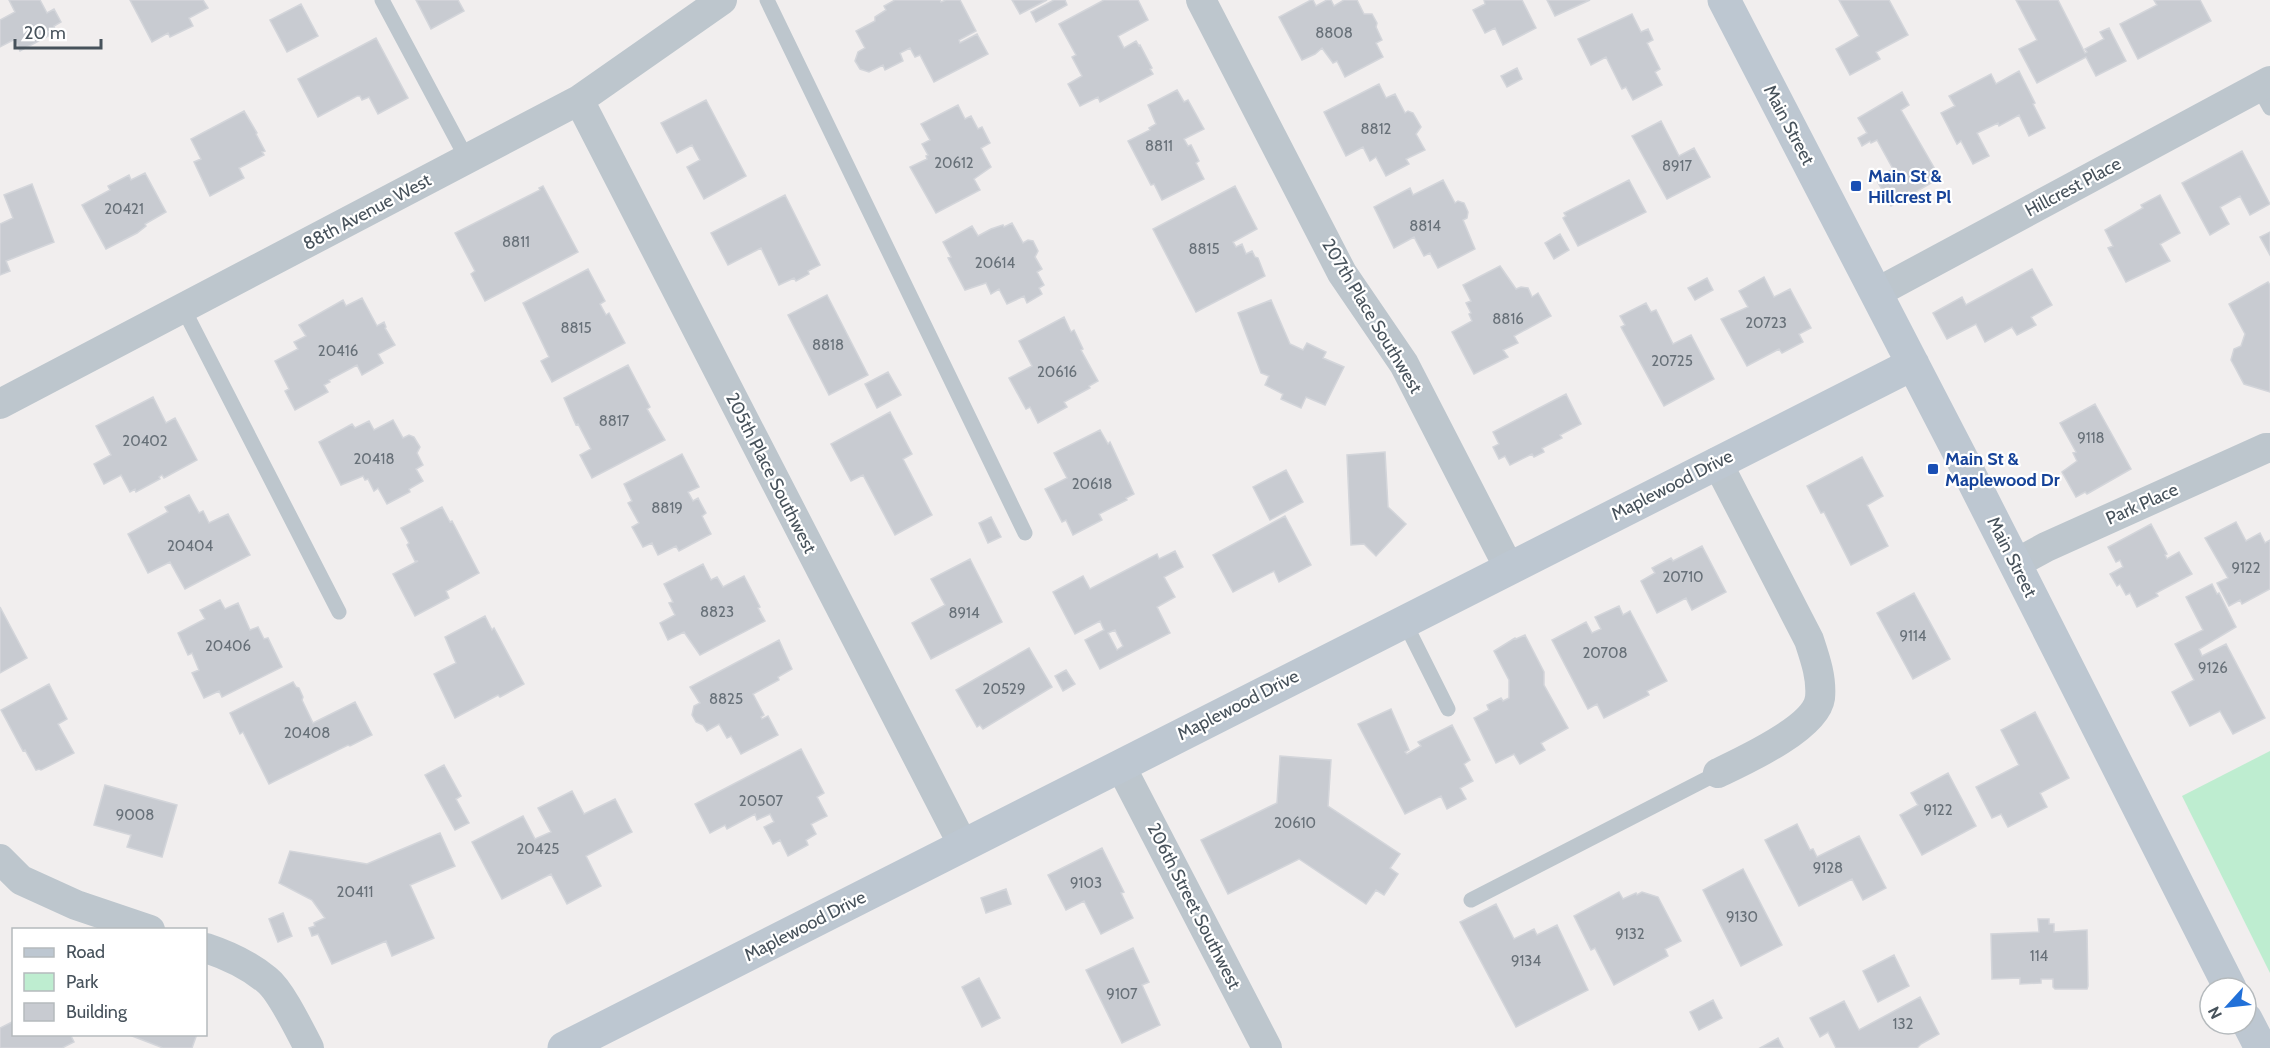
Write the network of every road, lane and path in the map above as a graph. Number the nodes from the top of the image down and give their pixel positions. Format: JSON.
{"nodes":[{"id":1,"x":382,"y":0,"type":"edge"},
{"id":2,"x":722,"y":0,"type":"edge"},
{"id":3,"x":767,"y":0,"type":"edge"},
{"id":4,"x":1201,"y":0,"type":"edge"},
{"id":5,"x":1724,"y":0,"type":"edge"},
{"id":6,"x":2266,"y":92,"type":"edge"},
{"id":7,"x":579,"y":100,"type":"junction"},
{"id":8,"x":467,"y":159,"type":"junction"},
{"id":9,"x":1876,"y":293,"type":"junction"},
{"id":10,"x":183,"y":308,"type":"junction"},
{"id":11,"x":1913,"y":364,"type":"junction"},
{"id":12,"x":0,"y":404,"type":"edge"},
{"id":13,"x":2270,"y":448,"type":"edge"},
{"id":14,"x":1717,"y":462,"type":"junction"},
{"id":15,"x":1025,"y":532,"type":"dead end"},
{"id":16,"x":2015,"y":564,"type":"junction"},
{"id":17,"x":1509,"y":568,"type":"junction"},
{"id":18,"x":339,"y":612,"type":"dead end"},
{"id":19,"x":1404,"y":621,"type":"junction"},
{"id":20,"x":1448,"y":709,"type":"dead end"},
{"id":21,"x":1120,"y":765,"type":"junction"},
{"id":22,"x":1718,"y":773,"type":"joint"},
{"id":23,"x":963,"y":845,"type":"junction"},
{"id":24,"x":0,"y":859,"type":"edge"},
{"id":25,"x":1472,"y":900,"type":"dead end"},
{"id":26,"x":144,"y":928,"type":"edge"},
{"id":27,"x":207,"y":948,"type":"edge"},
{"id":28,"x":2224,"y":976,"type":"edge"},
{"id":29,"x":309,"y":1048,"type":"edge"},
{"id":30,"x":564,"y":1048,"type":"edge"},
{"id":31,"x":1267,"y":1048,"type":"edge"}],
"edges":[{"from":1,"to":8,"type":"lane"},
{"from":2,"to":7,"type":"street","name":"88th Avenue West"},
{"from":3,"to":15,"type":"lane"},
{"from":4,"to":17,"type":"street","name":"207th Place Southwest"},
{"from":5,"to":9,"type":"street","name":"Main Street"},
{"from":6,"to":9,"type":"street","name":"Hillcrest Place"},
{"from":7,"to":8,"type":"street","name":"88th Avenue West"},
{"from":7,"to":23,"type":"street","name":"205th Place Southwest"},
{"from":8,"to":10,"type":"street","name":"88th Avenue West"},
{"from":9,"to":11,"type":"street","name":"Main Street"},
{"from":10,"to":12,"type":"street","name":"88th Avenue West"},
{"from":10,"to":18,"type":"lane"},
{"from":11,"to":14,"type":"street","name":"Maplewood Drive"},
{"from":11,"to":16,"type":"street","name":"Main Street"},
{"from":13,"to":16,"type":"street","name":"Park Place"},
{"from":14,"to":17,"type":"street","name":"Maplewood Drive"},
{"from":14,"to":22,"type":"street"},
{"from":16,"to":28,"type":"street","name":"Main Street"},
{"from":17,"to":19,"type":"street","name":"Maplewood Drive"},
{"from":19,"to":20,"type":"lane"},
{"from":19,"to":21,"type":"street","name":"Maplewood Drive"},
{"from":21,"to":23,"type":"street","name":"Maplewood Drive"},
{"from":21,"to":31,"type":"street","name":"206th Street Southwest"},
{"from":22,"to":25,"type":"lane"},
{"from":23,"to":30,"type":"street","name":"Maplewood Drive"},
{"from":24,"to":26,"type":"street"},
{"from":27,"to":29,"type":"street"}]}
